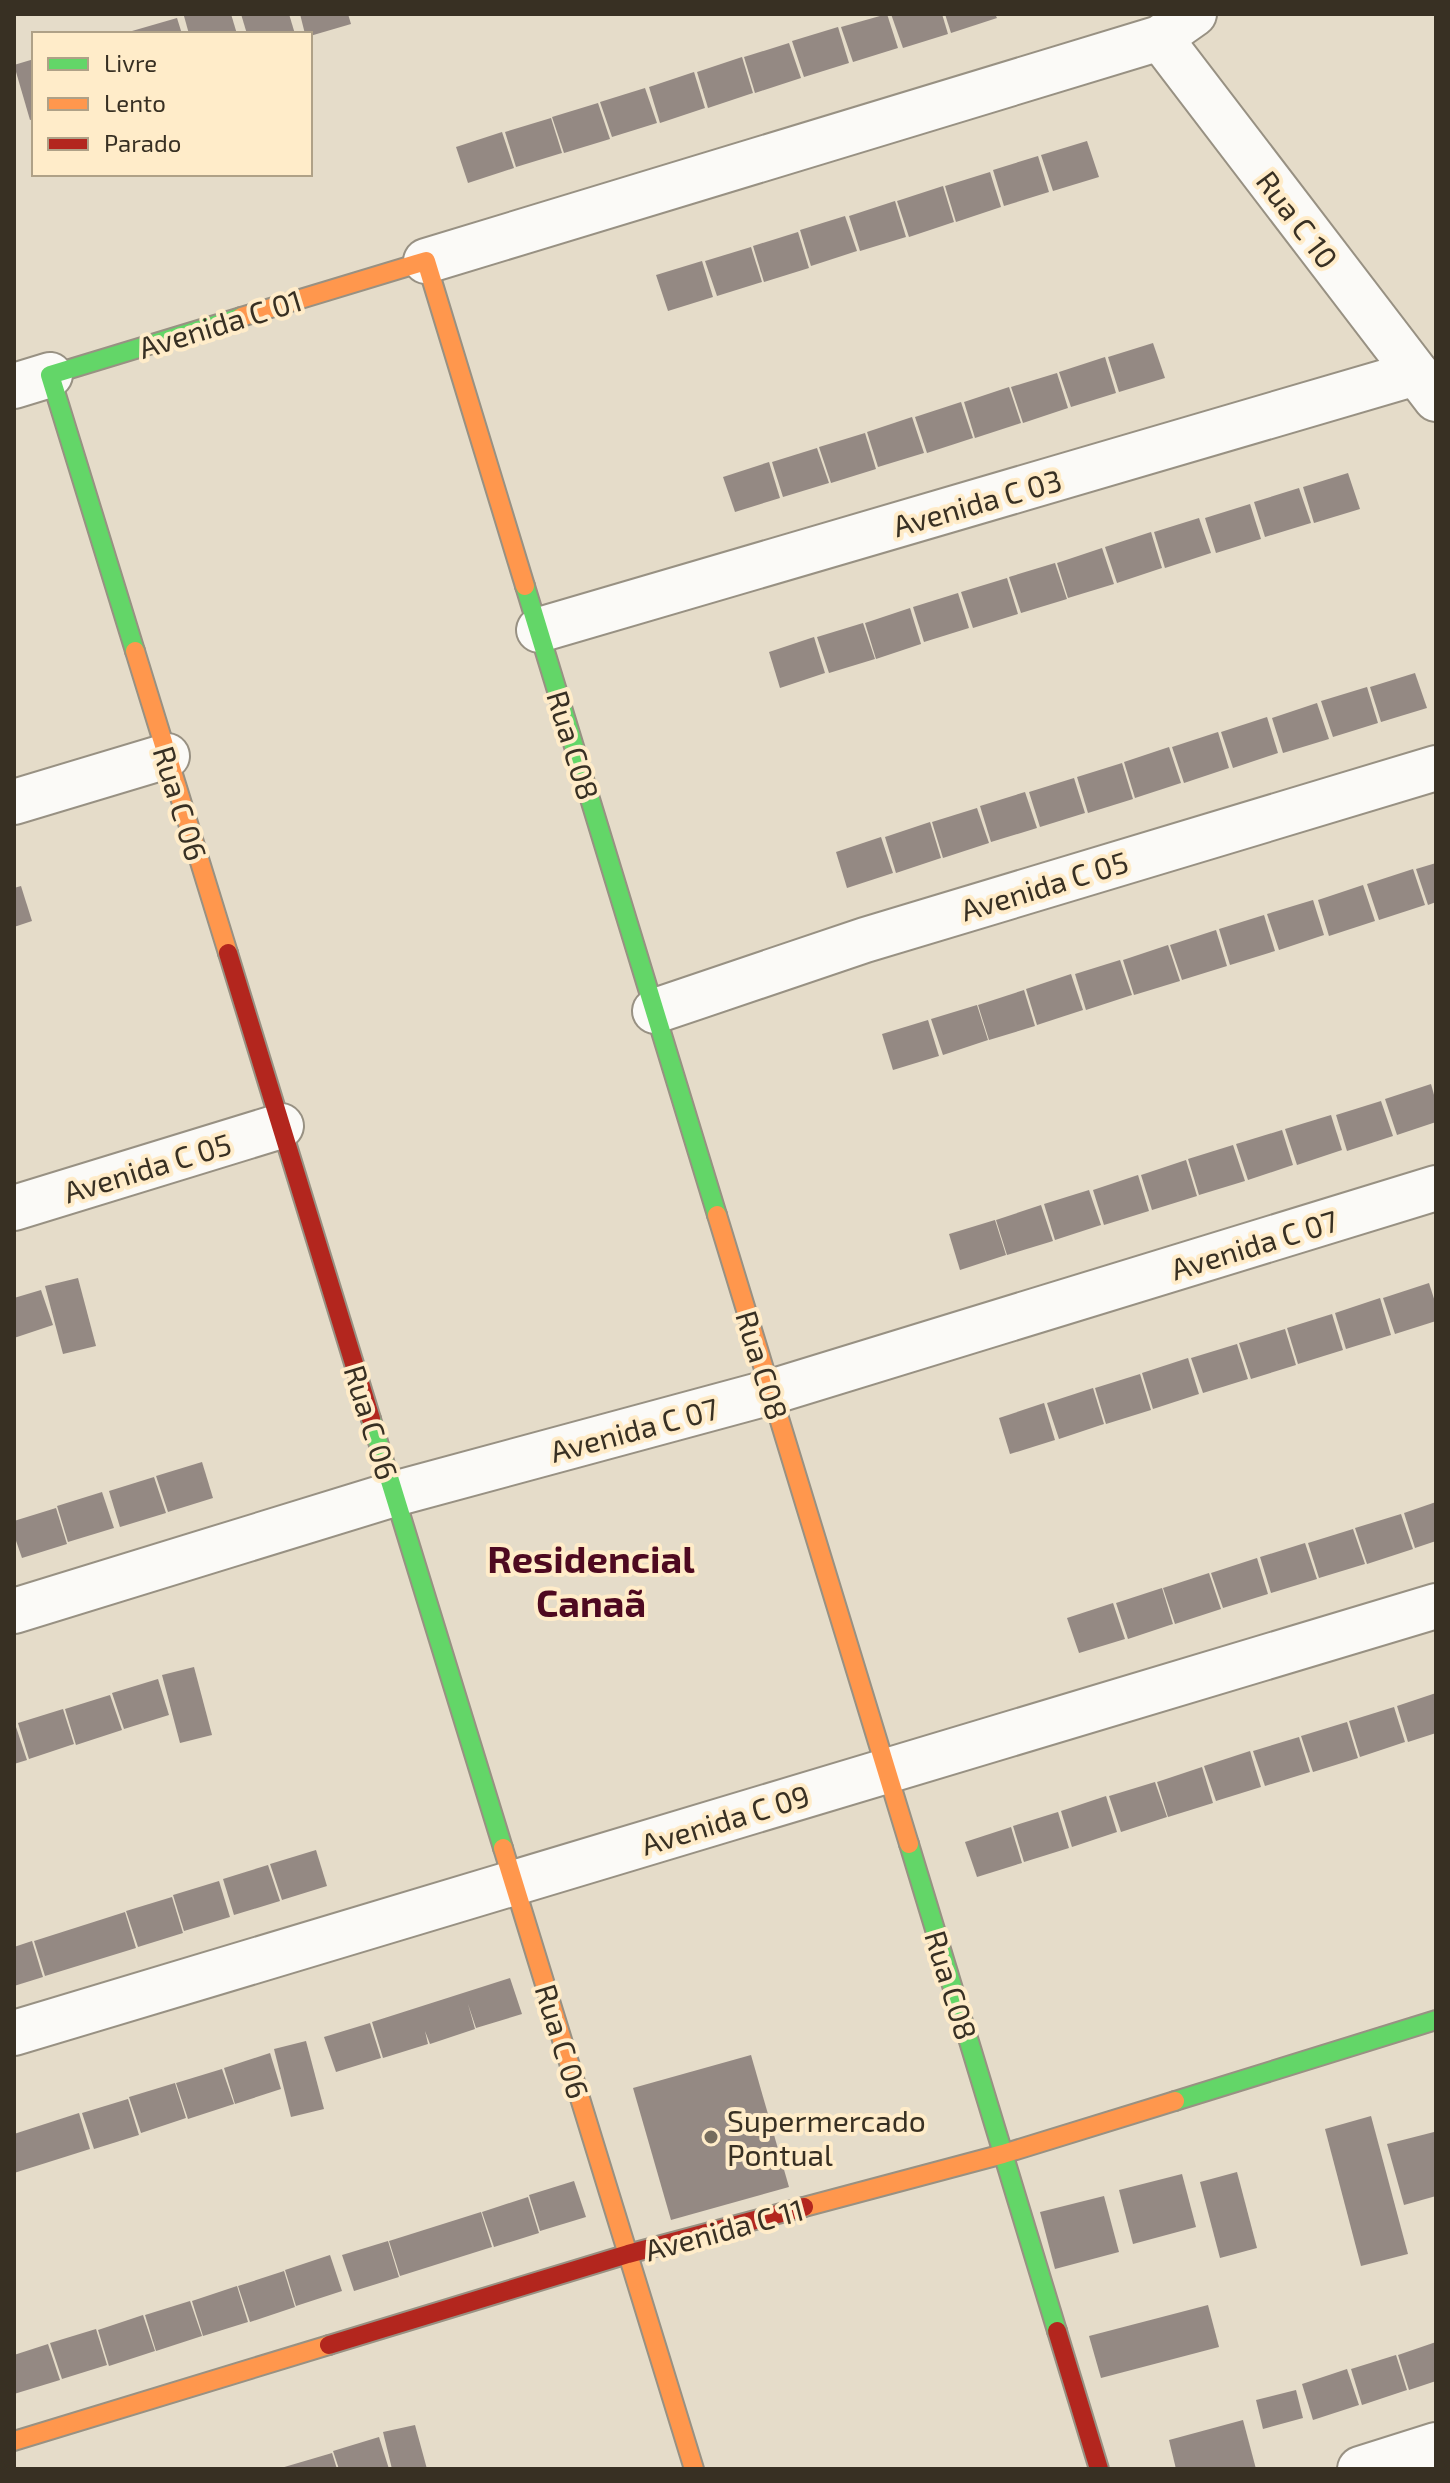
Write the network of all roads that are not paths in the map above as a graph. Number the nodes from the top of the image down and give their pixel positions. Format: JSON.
{"nodes":[{"id":1,"x":1177,"y":26,"type":"edge"},
{"id":2,"x":426,"y":261,"type":"junction"},
{"id":3,"x":32,"y":380,"type":"edge"},
{"id":4,"x":1426,"y":386,"type":"edge"},
{"id":5,"x":539,"y":630,"type":"junction"},
{"id":6,"x":167,"y":756,"type":"junction"},
{"id":7,"x":1436,"y":768,"type":"edge"},
{"id":8,"x":14,"y":802,"type":"edge"},
{"id":9,"x":655,"y":1011,"type":"junction"},
{"id":10,"x":281,"y":1126,"type":"junction"},
{"id":11,"x":1436,"y":1188,"type":"edge"},
{"id":12,"x":14,"y":1208,"type":"edge"},
{"id":13,"x":771,"y":1392,"type":"junction"},
{"id":14,"x":394,"y":1494,"type":"junction"},
{"id":15,"x":1436,"y":1606,"type":"edge"},
{"id":16,"x":14,"y":1611,"type":"edge"},
{"id":17,"x":887,"y":1771,"type":"junction"},
{"id":18,"x":514,"y":1882,"type":"junction"},
{"id":19,"x":1436,"y":2020,"type":"edge"},
{"id":20,"x":14,"y":2033,"type":"edge"},
{"id":21,"x":1003,"y":2154,"type":"junction"},
{"id":22,"x":628,"y":2254,"type":"junction"},
{"id":23,"x":14,"y":2441,"type":"edge"},
{"id":24,"x":1436,"y":2445,"type":"edge"},
{"id":25,"x":694,"y":2469,"type":"edge"},
{"id":26,"x":1099,"y":2469,"type":"edge"},
{"id":27,"x":1360,"y":2469,"type":"edge"}],
"edges":[{"from":1,"to":2,"type":"street"},
{"from":1,"to":4,"type":"street","name":"Rua C 10"},
{"from":2,"to":3,"type":"street","name":"Avenida C 01"},
{"from":2,"to":5,"type":"street","name":"Rua C08"},
{"from":3,"to":6,"type":"street","name":"Rua C 06"},
{"from":4,"to":5,"type":"street","name":"Avenida C 03"},
{"from":5,"to":9,"type":"street","name":"Rua C08"},
{"from":6,"to":8,"type":"street"},
{"from":6,"to":10,"type":"street","name":"Rua C 06"},
{"from":7,"to":9,"type":"street","name":"Avenida C 05"},
{"from":9,"to":13,"type":"street","name":"Rua C08"},
{"from":10,"to":12,"type":"street","name":"Avenida C 05"},
{"from":10,"to":14,"type":"street","name":"Rua C 06"},
{"from":11,"to":13,"type":"street","name":"Avenida C 07"},
{"from":13,"to":14,"type":"street","name":"Avenida C 07"},
{"from":13,"to":17,"type":"street","name":"Rua C08"},
{"from":14,"to":16,"type":"street","name":"Avenida C 07"},
{"from":14,"to":18,"type":"street","name":"Rua C 06"},
{"from":15,"to":17,"type":"street","name":"Avenida C 09"},
{"from":17,"to":18,"type":"street","name":"Avenida C 09"},
{"from":17,"to":21,"type":"street","name":"Rua C08"},
{"from":18,"to":20,"type":"street","name":"Avenida C 09"},
{"from":18,"to":22,"type":"street","name":"Rua C 06"},
{"from":19,"to":21,"type":"street","name":"Avenida C 11"},
{"from":21,"to":22,"type":"street","name":"Avenida C 11"},
{"from":21,"to":26,"type":"street","name":"Rua C08"},
{"from":22,"to":23,"type":"street","name":"Avenida C 11"},
{"from":22,"to":25,"type":"street","name":"Rua C 06"},
{"from":24,"to":27,"type":"street"}]}
